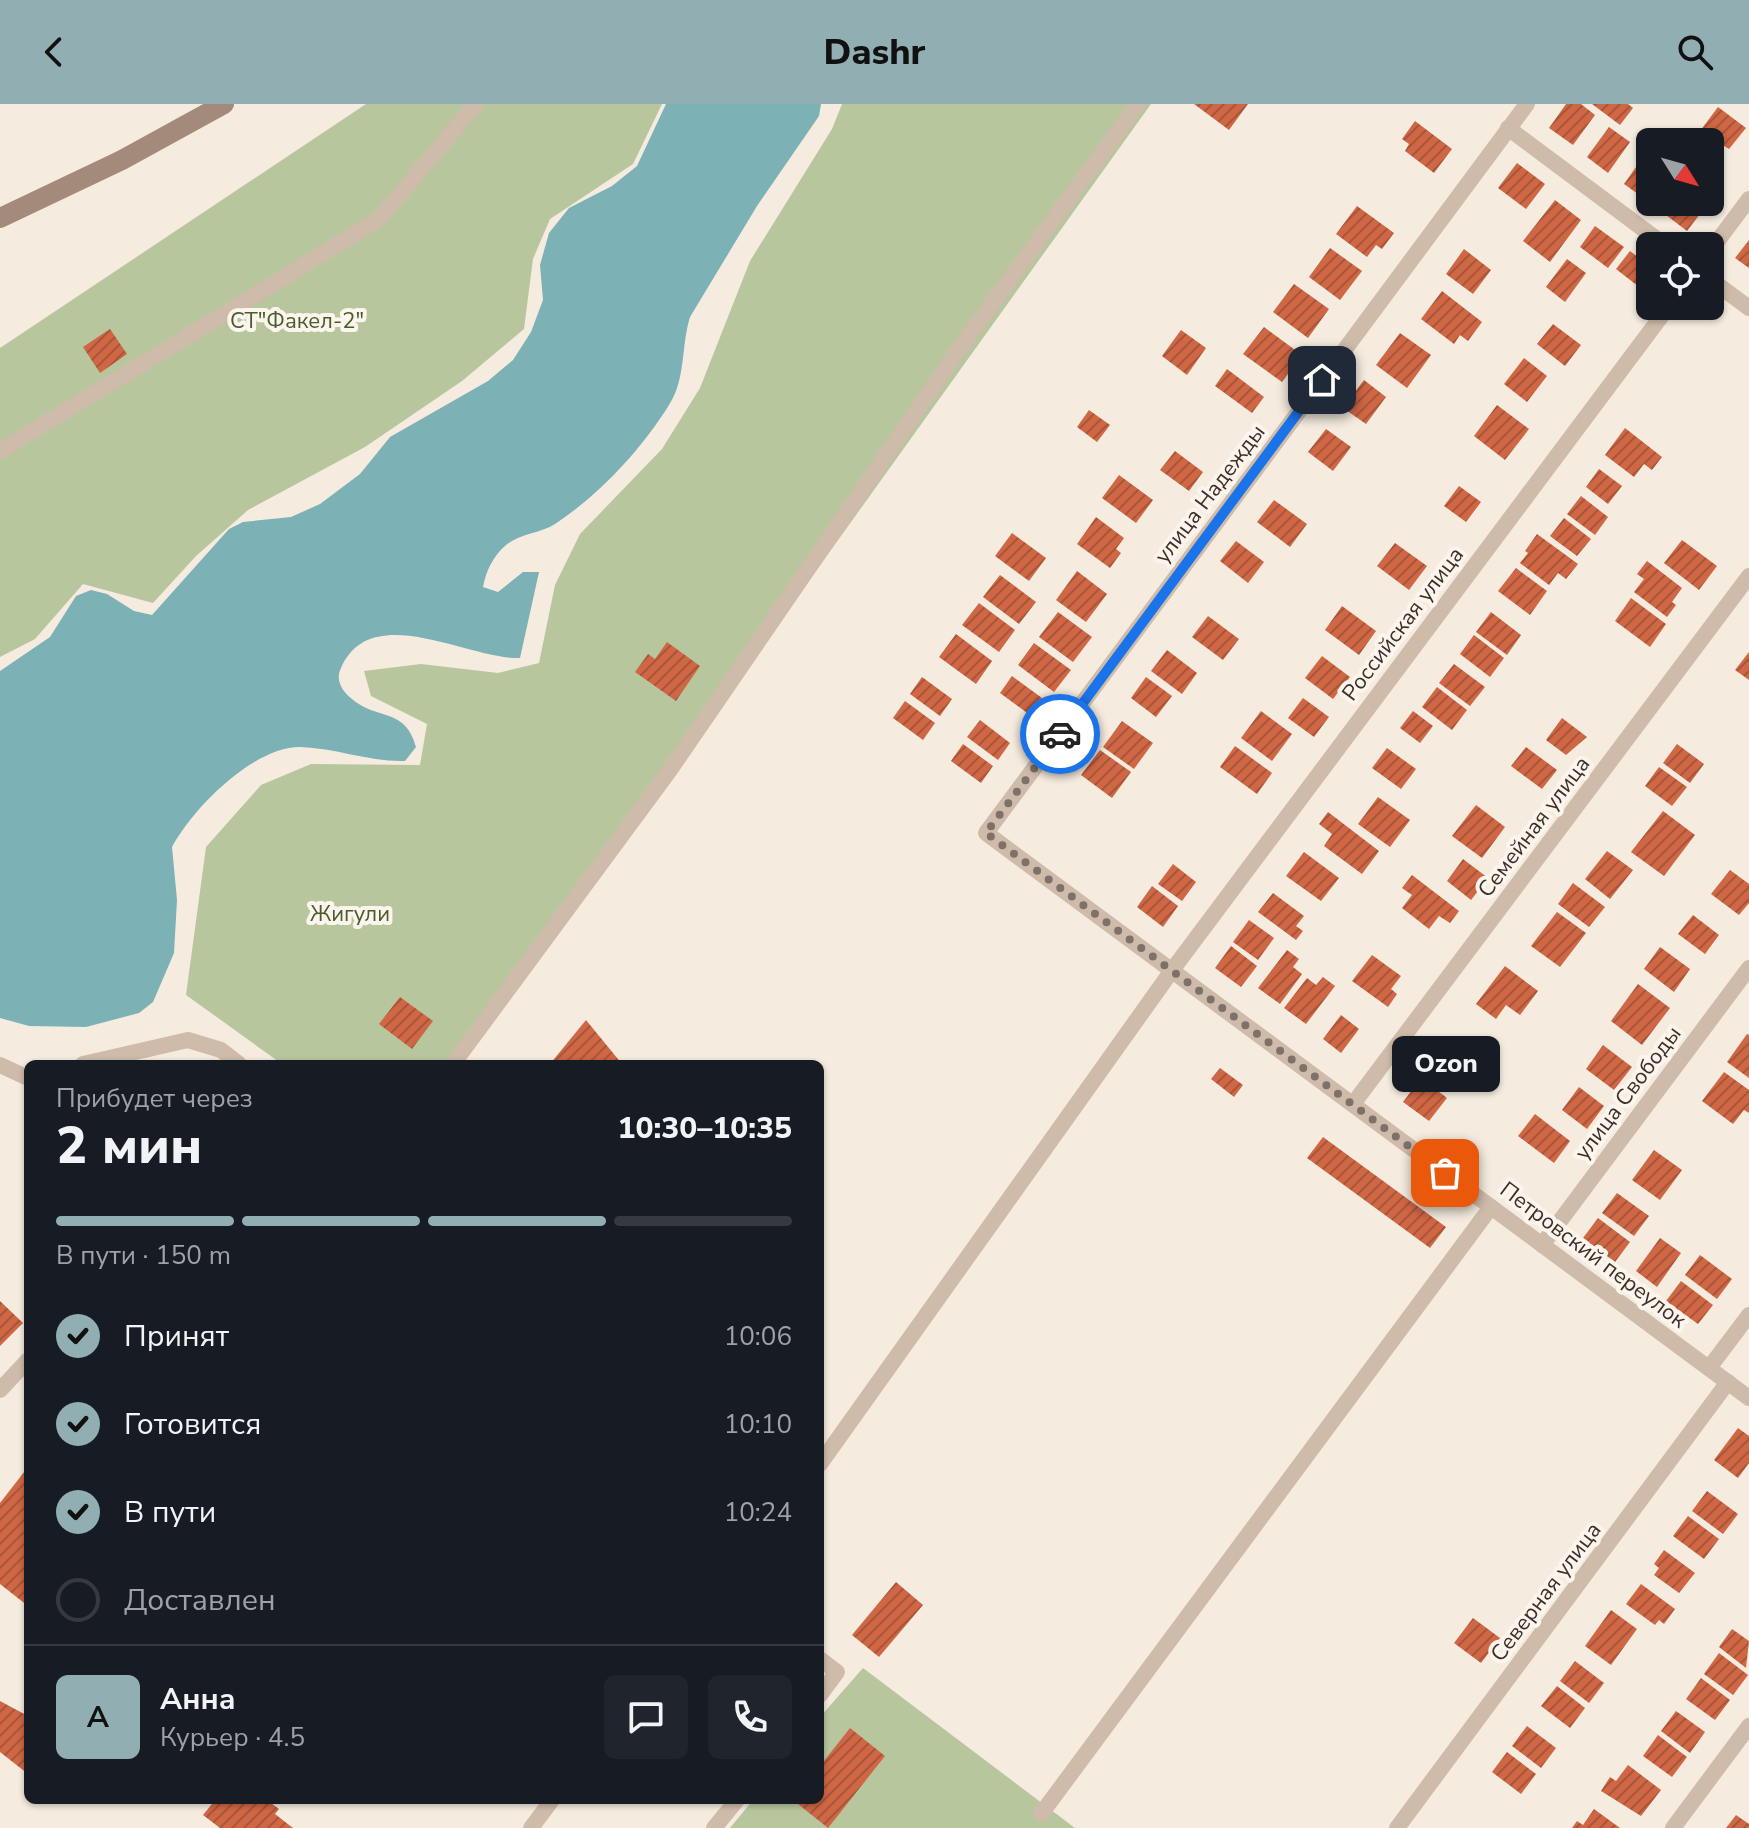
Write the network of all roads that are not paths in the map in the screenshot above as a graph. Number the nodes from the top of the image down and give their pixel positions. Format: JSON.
{"nodes":[{"id":1,"x":224,"y":104,"type":"edge"},
{"id":2,"x":476,"y":104,"type":"edge"},
{"id":3,"x":1138,"y":104,"type":"edge"},
{"id":4,"x":1527,"y":104,"type":"edge"},
{"id":5,"x":1508,"y":128,"type":"junction"},
{"id":6,"x":1749,"y":199,"type":"edge"},
{"id":7,"x":0,"y":218,"type":"edge"},
{"id":8,"x":1647,"y":232,"type":"edge"},
{"id":9,"x":1724,"y":232,"type":"edge"},
{"id":10,"x":1724,"y":289,"type":"edge"},
{"id":11,"x":1749,"y":308,"type":"edge"},
{"id":12,"x":1659,"y":320,"type":"edge"},
{"id":13,"x":0,"y":451,"type":"edge"},
{"id":14,"x":1749,"y":576,"type":"edge"},
{"id":15,"x":986,"y":833,"type":"joint"},
{"id":16,"x":1749,"y":968,"type":"edge"},
{"id":17,"x":1173,"y":969,"type":"junction"},
{"id":18,"x":100,"y":1060,"type":"edge"},
{"id":19,"x":234,"y":1060,"type":"edge"},
{"id":20,"x":456,"y":1060,"type":"edge"},
{"id":21,"x":0,"y":1065,"type":"edge"},
{"id":22,"x":24,"y":1076,"type":"edge"},
{"id":23,"x":1353,"y":1104,"type":"junction"},
{"id":24,"x":1491,"y":1207,"type":"junction"},
{"id":25,"x":1542,"y":1245,"type":"junction"},
{"id":26,"x":1749,"y":1315,"type":"edge"},
{"id":27,"x":24,"y":1364,"type":"edge"},
{"id":28,"x":1709,"y":1368,"type":"junction"},
{"id":29,"x":1728,"y":1382,"type":"junction"},
{"id":30,"x":0,"y":1390,"type":"edge"},
{"id":31,"x":1749,"y":1398,"type":"edge"},
{"id":32,"x":824,"y":1458,"type":"edge"},
{"id":33,"x":824,"y":1662,"type":"edge"},
{"id":34,"x":824,"y":1690,"type":"edge"},
{"id":35,"x":1749,"y":1726,"type":"edge"},
{"id":36,"x":549,"y":1804,"type":"edge"},
{"id":37,"x":734,"y":1804,"type":"edge"},
{"id":38,"x":1041,"y":1814,"type":"dead end"},
{"id":39,"x":531,"y":1828,"type":"edge"},
{"id":40,"x":714,"y":1828,"type":"edge"},
{"id":41,"x":1397,"y":1828,"type":"edge"},
{"id":42,"x":1673,"y":1828,"type":"edge"}],
"edges":[{"from":1,"to":7,"type":"street"},
{"from":2,"to":13,"type":"street"},
{"from":3,"to":20,"type":"street"},
{"from":4,"to":5,"type":"street","name":"улица Надежды"},
{"from":5,"to":8,"type":"street"},
{"from":5,"to":15,"type":"street","name":"улица Надежды"},
{"from":6,"to":9,"type":"street"},
{"from":10,"to":11,"type":"street"},
{"from":12,"to":17,"type":"street","name":"Российская улица"},
{"from":14,"to":23,"type":"street","name":"Семейная улица"},
{"from":15,"to":17,"type":"street","name":"Петровский переулок"},
{"from":16,"to":25,"type":"street","name":"улица Свободы"},
{"from":17,"to":23,"type":"street","name":"Петровский переулок"},
{"from":17,"to":32,"type":"street","name":"Российская улица"},
{"from":18,"to":19,"type":"street"},
{"from":21,"to":22,"type":"street"},
{"from":23,"to":24,"type":"street","name":"Петровский переулок"},
{"from":24,"to":25,"type":"street","name":"Петровский переулок"},
{"from":24,"to":38,"type":"street"},
{"from":25,"to":28,"type":"street","name":"Петровский переулок"},
{"from":26,"to":28,"type":"street"},
{"from":27,"to":30,"type":"street"},
{"from":28,"to":29,"type":"street","name":"Петровский переулок"},
{"from":29,"to":31,"type":"street","name":"Петровский переулок"},
{"from":29,"to":41,"type":"street","name":"Северная улица"},
{"from":33,"to":34,"type":"street"},
{"from":35,"to":42,"type":"street"},
{"from":36,"to":39,"type":"street"},
{"from":37,"to":40,"type":"street"}]}
